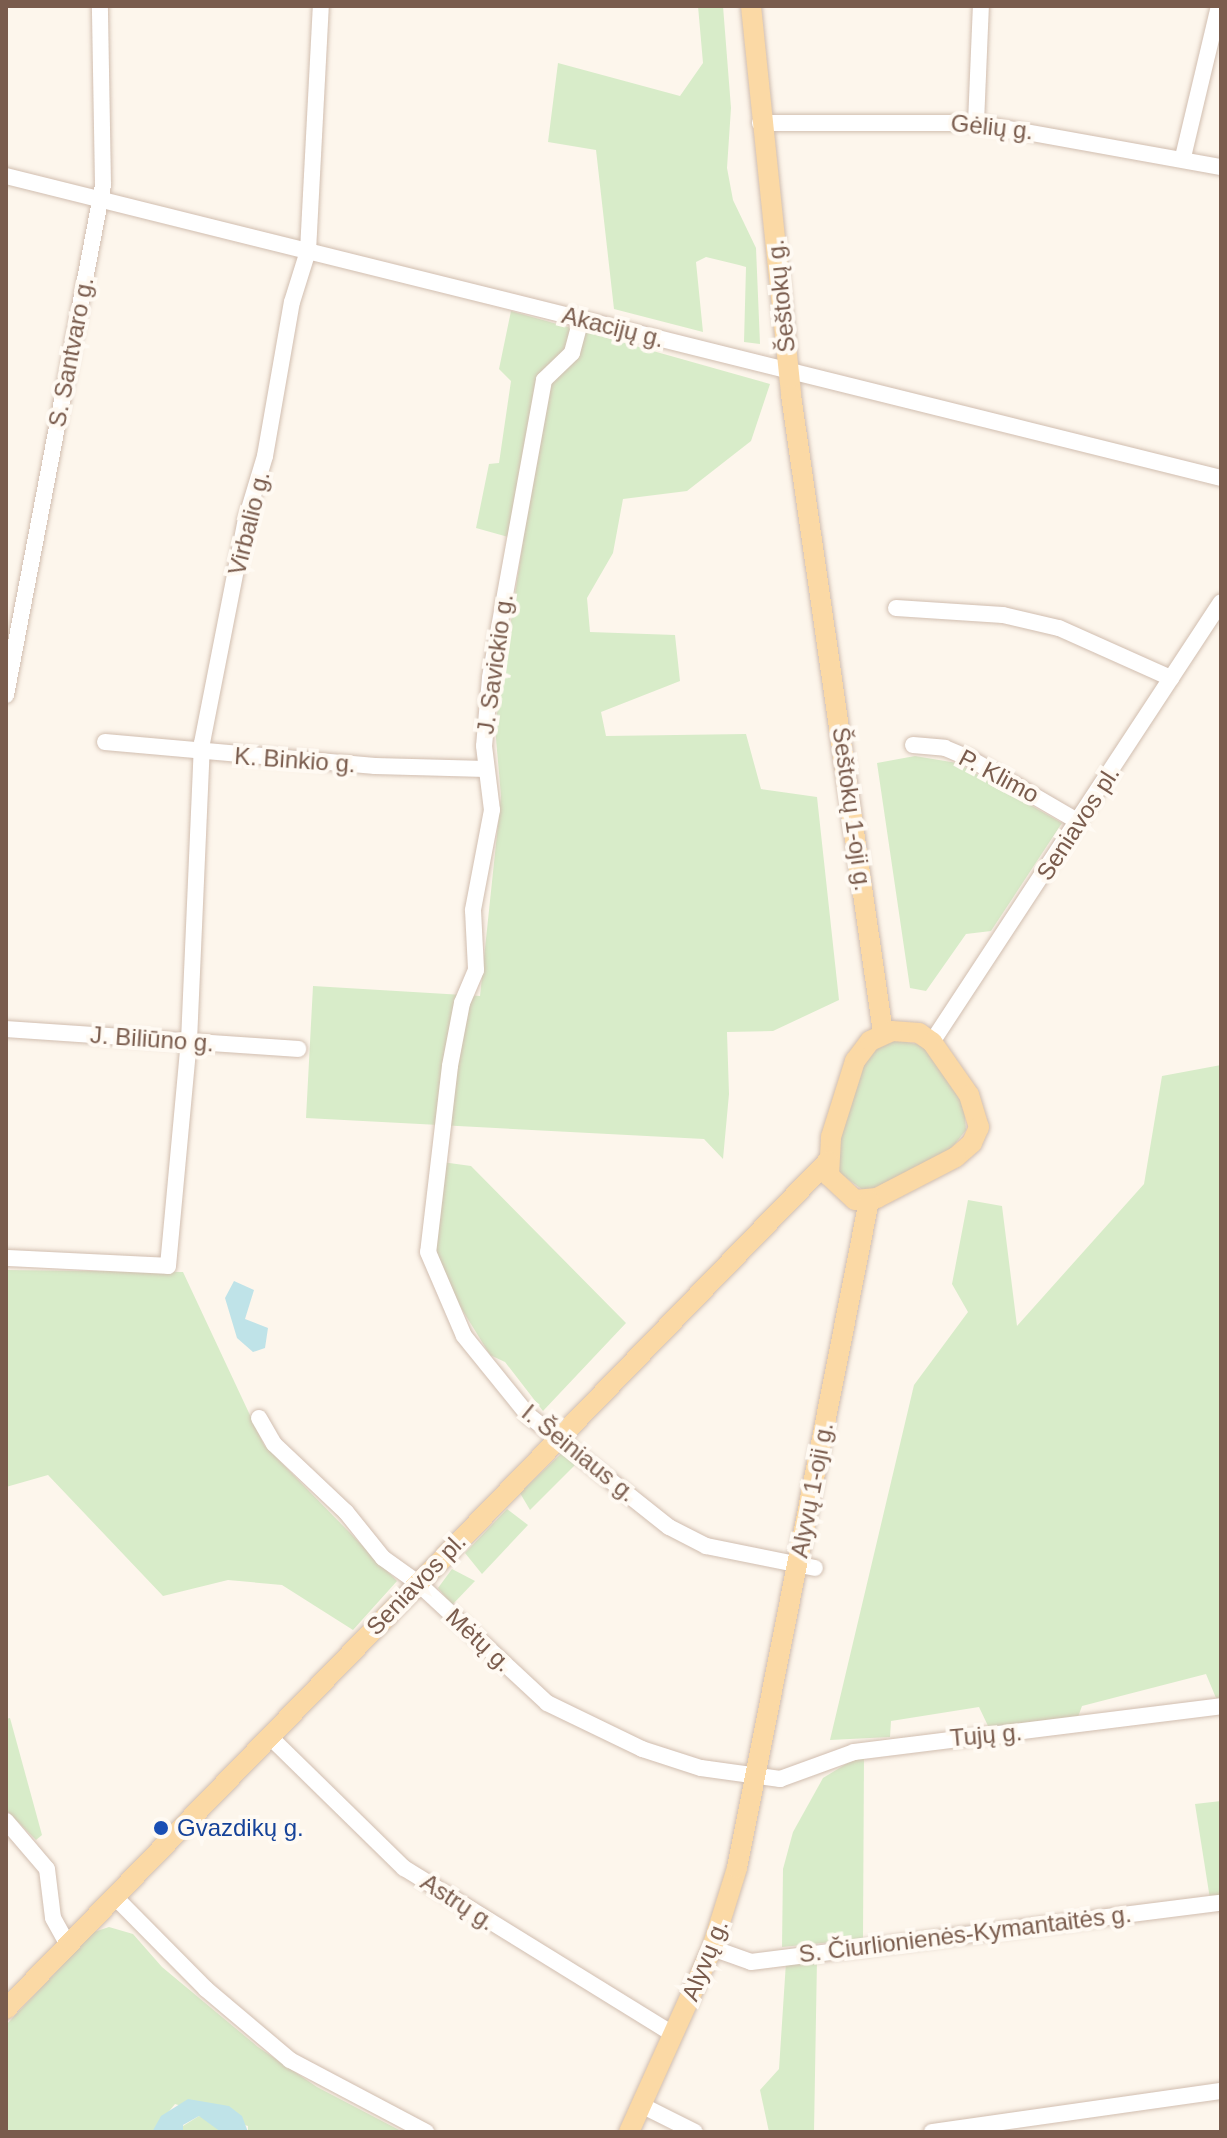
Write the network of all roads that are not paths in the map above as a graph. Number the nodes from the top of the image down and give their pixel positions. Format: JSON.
{"nodes":[{"id":1,"x":100,"y":6,"type":"edge"},
{"id":2,"x":321,"y":6,"type":"edge"},
{"id":3,"x":751,"y":6,"type":"edge"},
{"id":4,"x":981,"y":6,"type":"edge"},
{"id":5,"x":1219,"y":6,"type":"edge"},
{"id":6,"x":760,"y":123,"type":"junction"},
{"id":7,"x":976,"y":123,"type":"junction"},
{"id":8,"x":1183,"y":157,"type":"junction"},
{"id":9,"x":1221,"y":167,"type":"edge"},
{"id":10,"x":6,"y":176,"type":"edge"},
{"id":11,"x":100,"y":201,"type":"junction"},
{"id":12,"x":308,"y":251,"type":"junction"},
{"id":13,"x":581,"y":319,"type":"junction"},
{"id":14,"x":789,"y":371,"type":"junction"},
{"id":15,"x":1221,"y":478,"type":"edge"},
{"id":16,"x":822,"y":584,"type":"joint"},
{"id":17,"x":1221,"y":602,"type":"edge"},
{"id":18,"x":896,"y":608,"type":"dead end"},
{"id":19,"x":1171,"y":678,"type":"junction"},
{"id":20,"x":6,"y":695,"type":"edge"},
{"id":21,"x":105,"y":742,"type":"dead end"},
{"id":22,"x":913,"y":745,"type":"dead end"},
{"id":23,"x":202,"y":753,"type":"junction"},
{"id":24,"x":486,"y":769,"type":"junction"},
{"id":25,"x":1079,"y":822,"type":"junction"},
{"id":26,"x":6,"y":1029,"type":"edge"},
{"id":27,"x":883,"y":1033,"type":"junction"},
{"id":28,"x":189,"y":1041,"type":"junction"},
{"id":29,"x":932,"y":1042,"type":"junction"},
{"id":30,"x":298,"y":1049,"type":"dead end"},
{"id":31,"x":450,"y":1066,"type":"joint"},
{"id":32,"x":828,"y":1161,"type":"junction"},
{"id":33,"x":869,"y":1201,"type":"junction"},
{"id":34,"x":6,"y":1258,"type":"edge"},
{"id":35,"x":259,"y":1418,"type":"dead end"},
{"id":36,"x":558,"y":1435,"type":"junction"},
{"id":37,"x":806,"y":1566,"type":"junction"},
{"id":38,"x":418,"y":1583,"type":"junction"},
{"id":39,"x":1221,"y":1706,"type":"edge"},
{"id":40,"x":269,"y":1736,"type":"junction"},
{"id":41,"x":755,"y":1779,"type":"junction"},
{"id":42,"x":6,"y":1821,"type":"edge"},
{"id":43,"x":115,"y":1897,"type":"junction"},
{"id":44,"x":1221,"y":1903,"type":"edge"},
{"id":45,"x":68,"y":1945,"type":"junction"},
{"id":46,"x":712,"y":1948,"type":"junction"},
{"id":47,"x":6,"y":2009,"type":"edge"},
{"id":48,"x":673,"y":2034,"type":"junction"},
{"id":49,"x":1221,"y":2091,"type":"edge"},
{"id":50,"x":641,"y":2105,"type":"junction"},
{"id":51,"x":426,"y":2132,"type":"edge"},
{"id":52,"x":629,"y":2132,"type":"edge"},
{"id":53,"x":695,"y":2132,"type":"edge"},
{"id":54,"x":932,"y":2132,"type":"edge"}],
"edges":[{"from":1,"to":11,"type":"street","name":"S. Santvaro g."},
{"from":2,"to":12,"type":"street","name":"Virbalio g."},
{"from":3,"to":6,"type":"main road","name":"Šeštokų g."},
{"from":4,"to":7,"type":"street"},
{"from":5,"to":8,"type":"street"},
{"from":6,"to":7,"type":"street","name":"Gėlių g."},
{"from":6,"to":14,"type":"main road","name":"Šeštokų g."},
{"from":7,"to":8,"type":"street","name":"Gėlių g."},
{"from":8,"to":9,"type":"street","name":"Gėlių g."},
{"from":10,"to":11,"type":"street","name":"Akacijų g."},
{"from":11,"to":12,"type":"street","name":"Akacijų g."},
{"from":11,"to":20,"type":"street","name":"S. Santvaro g."},
{"from":12,"to":13,"type":"street","name":"Akacijų g."},
{"from":12,"to":23,"type":"street","name":"Virbalio g."},
{"from":13,"to":14,"type":"street","name":"Akacijų g."},
{"from":13,"to":24,"type":"street","name":"J. Savickio g."},
{"from":14,"to":15,"type":"street","name":"Akacijų g."},
{"from":14,"to":16,"type":"main road","name":"Šeštokų g."},
{"from":16,"to":27,"type":"main road","name":"Šeštokų 1-oji g."},
{"from":17,"to":19,"type":"street","name":"Seniavos pl."},
{"from":18,"to":19,"type":"street"},
{"from":19,"to":25,"type":"street","name":"Seniavos pl."},
{"from":21,"to":23,"type":"street","name":"K. Binkio g."},
{"from":22,"to":25,"type":"street","name":"P. Klimo"},
{"from":23,"to":24,"type":"street","name":"K. Binkio g."},
{"from":23,"to":28,"type":"street","name":"Virbalio g."},
{"from":24,"to":31,"type":"street","name":"J. Savickio g."},
{"from":25,"to":29,"type":"street","name":"Seniavos pl."},
{"from":26,"to":28,"type":"street","name":"J. Biliūno g."},
{"from":27,"to":29,"type":"main road"},
{"from":27,"to":32,"type":"main road","name":"Seniavos pl."},
{"from":28,"to":30,"type":"street","name":"J. Biliūno g."},
{"from":28,"to":34,"type":"street"},
{"from":29,"to":33,"type":"main road"},
{"from":31,"to":36,"type":"street","name":"I. Šeiniaus g."},
{"from":32,"to":33,"type":"main road"},
{"from":32,"to":36,"type":"main road","name":"Seniavos pl."},
{"from":33,"to":37,"type":"main road","name":"Alyvų 1-oji g."},
{"from":35,"to":38,"type":"street","name":"Mėtų g."},
{"from":36,"to":37,"type":"street","name":"I. Šeiniaus g."},
{"from":36,"to":38,"type":"main road","name":"Seniavos pl."},
{"from":37,"to":41,"type":"main road","name":"Alyvų 1-oji g."},
{"from":38,"to":40,"type":"main road","name":"Seniavos pl."},
{"from":38,"to":41,"type":"street","name":"Mėtų g."},
{"from":39,"to":41,"type":"street","name":"Tujų g."},
{"from":40,"to":43,"type":"main road","name":"Seniavos pl."},
{"from":40,"to":48,"type":"street","name":"Astrų g."},
{"from":41,"to":46,"type":"main road","name":"Alyvų g."},
{"from":42,"to":45,"type":"street"},
{"from":43,"to":45,"type":"main road","name":"Seniavos pl."},
{"from":43,"to":51,"type":"street"},
{"from":44,"to":46,"type":"street","name":"S. Čiurlionienės-Kymantaitės g."},
{"from":45,"to":47,"type":"main road","name":"Seniavos pl."},
{"from":46,"to":48,"type":"main road","name":"Alyvų g."},
{"from":48,"to":50,"type":"main road","name":"Alyvų g."},
{"from":49,"to":54,"type":"street"},
{"from":50,"to":52,"type":"main road","name":"Alyvų g."},
{"from":50,"to":53,"type":"street"}]}
